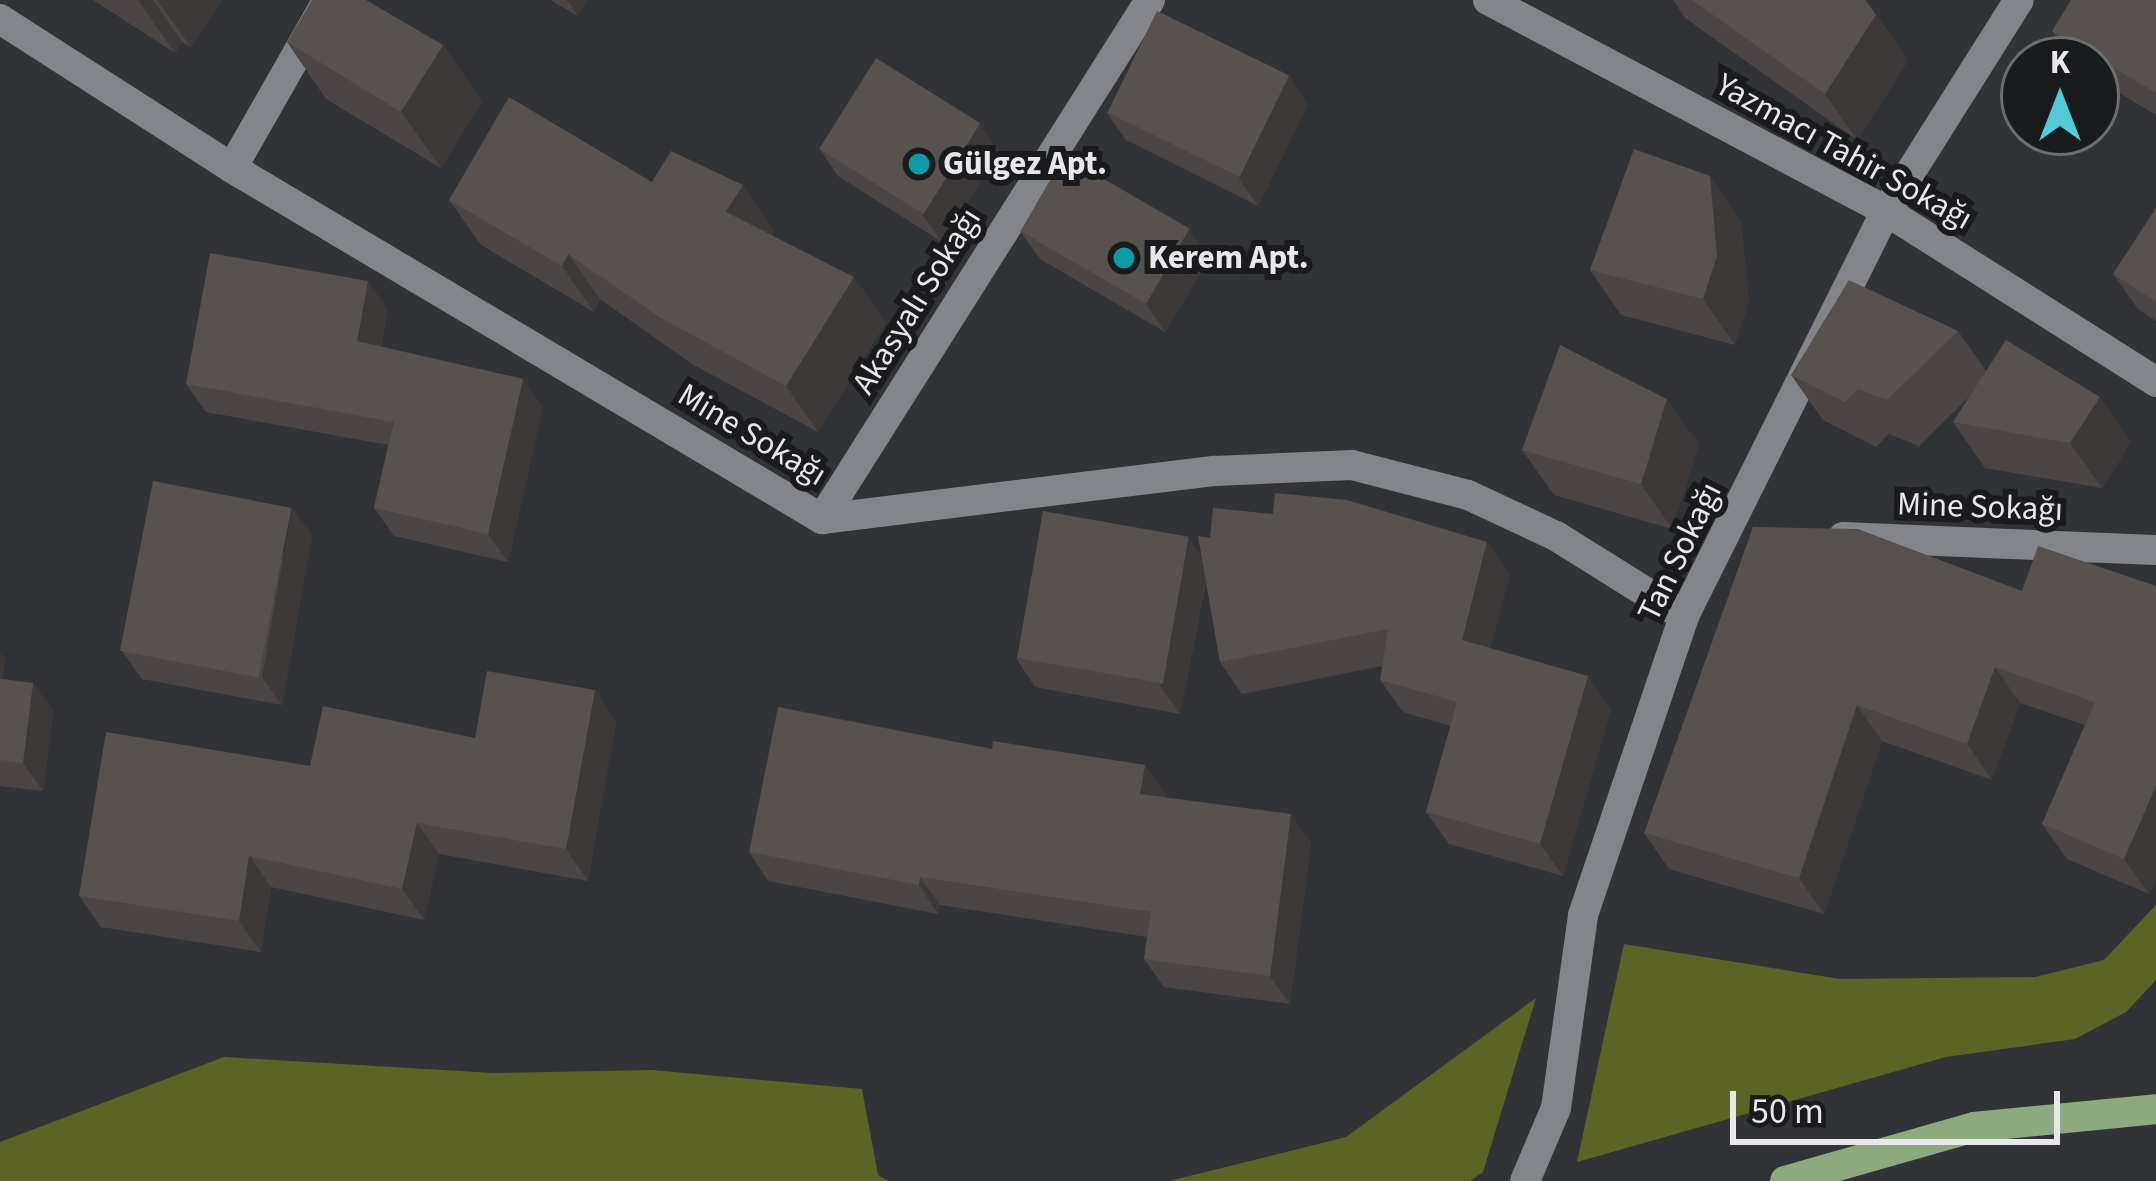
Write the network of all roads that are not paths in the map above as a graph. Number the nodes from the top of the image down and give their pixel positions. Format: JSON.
{"nodes":[{"id":1,"x":328,"y":0,"type":"edge"},
{"id":2,"x":1150,"y":0,"type":"edge"},
{"id":3,"x":1488,"y":0,"type":"edge"},
{"id":4,"x":2019,"y":0,"type":"edge"},
{"id":5,"x":0,"y":19,"type":"edge"},
{"id":6,"x":232,"y":168,"type":"junction"},
{"id":7,"x":1886,"y":211,"type":"junction"},
{"id":8,"x":2156,"y":382,"type":"edge"},
{"id":9,"x":822,"y":519,"type":"junction"},
{"id":10,"x":1800,"y":535,"type":"edge"},
{"id":11,"x":2156,"y":550,"type":"edge"},
{"id":12,"x":1684,"y":616,"type":"junction"},
{"id":13,"x":2156,"y":1109,"type":"edge"},
{"id":14,"x":1525,"y":1181,"type":"edge"},
{"id":15,"x":1785,"y":1181,"type":"edge"}],
"edges":[{"from":1,"to":6,"type":"street"},
{"from":2,"to":9,"type":"street","name":"Akasyalı Sokağı"},
{"from":3,"to":7,"type":"street","name":"Yazmacı Tahir Sokağı"},
{"from":4,"to":7,"type":"street","name":"Tan Sokağı"},
{"from":5,"to":6,"type":"street","name":"Mine Sokağı"},
{"from":6,"to":9,"type":"street","name":"Mine Sokağı"},
{"from":7,"to":8,"type":"street","name":"Yazmacı Tahir Sokağı"},
{"from":7,"to":12,"type":"street","name":"Tan Sokağı"},
{"from":9,"to":12,"type":"street","name":"Mine Sokağı"},
{"from":10,"to":11,"type":"street","name":"Mine Sokağı"},
{"from":12,"to":14,"type":"street","name":"Tan Sokağı"},
{"from":13,"to":15,"type":"main road"}]}
